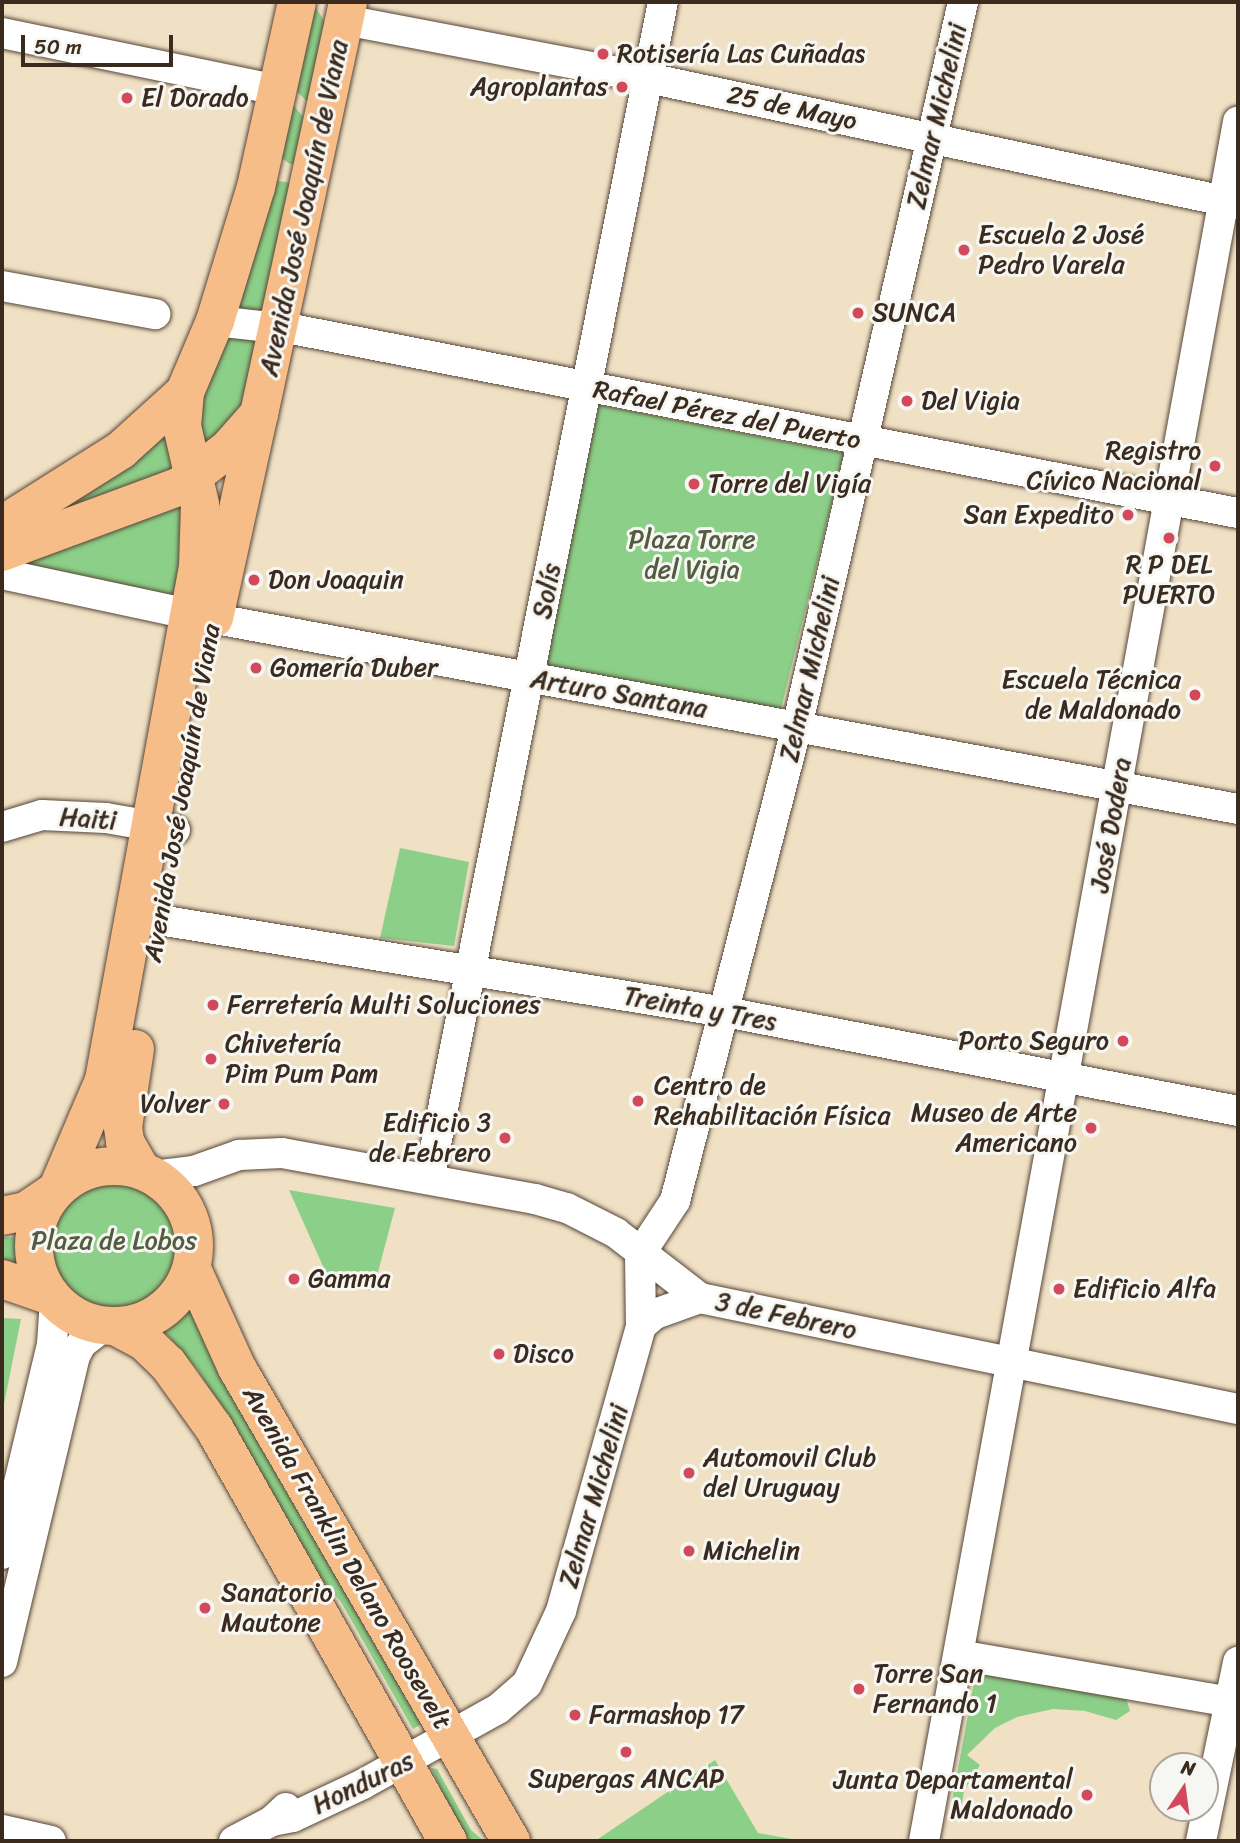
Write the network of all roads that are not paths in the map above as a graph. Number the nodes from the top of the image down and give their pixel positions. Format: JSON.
{"nodes":[{"id":1,"x":297,"y":2,"type":"edge"},
{"id":2,"x":663,"y":2,"type":"edge"},
{"id":3,"x":963,"y":2,"type":"edge"},
{"id":4,"x":338,"y":8,"type":"edge"},
{"id":5,"x":2,"y":33,"type":"edge"},
{"id":6,"x":648,"y":78,"type":"junction"},
{"id":7,"x":277,"y":90,"type":"junction"},
{"id":8,"x":1238,"y":121,"type":"edge"},
{"id":9,"x":931,"y":138,"type":"junction"},
{"id":10,"x":319,"y":147,"type":"junction"},
{"id":11,"x":265,"y":153,"type":"junction"},
{"id":12,"x":1231,"y":203,"type":"edge"},
{"id":13,"x":2,"y":286,"type":"edge"},
{"id":14,"x":155,"y":314,"type":"dead end"},
{"id":15,"x":215,"y":321,"type":"junction"},
{"id":16,"x":281,"y":327,"type":"junction"},
{"id":17,"x":587,"y":388,"type":"junction"},
{"id":18,"x":185,"y":392,"type":"junction"},
{"id":19,"x":259,"y":414,"type":"junction"},
{"id":20,"x":863,"y":442,"type":"junction"},
{"id":21,"x":193,"y":478,"type":"junction"},
{"id":22,"x":1168,"y":501,"type":"junction"},
{"id":23,"x":1238,"y":513,"type":"edge"},
{"id":24,"x":2,"y":525,"type":"edge"},
{"id":25,"x":2,"y":552,"type":"edge"},
{"id":26,"x":2,"y":574,"type":"edge"},
{"id":27,"x":202,"y":616,"type":"junction"},
{"id":28,"x":530,"y":678,"type":"junction"},
{"id":29,"x":797,"y":727,"type":"junction"},
{"id":30,"x":1118,"y":786,"type":"junction"},
{"id":31,"x":1238,"y":809,"type":"edge"},
{"id":32,"x":2,"y":827,"type":"edge"},
{"id":33,"x":163,"y":828,"type":"junction"},
{"id":34,"x":159,"y":920,"type":"junction"},
{"id":35,"x":474,"y":971,"type":"junction"},
{"id":36,"x":725,"y":1012,"type":"junction"},
{"id":37,"x":1065,"y":1077,"type":"junction"},
{"id":38,"x":1238,"y":1111,"type":"edge"},
{"id":39,"x":147,"y":1173,"type":"junction"},
{"id":40,"x":429,"y":1179,"type":"junction"},
{"id":41,"x":56,"y":1190,"type":"junction"},
{"id":42,"x":2,"y":1216,"type":"edge"},
{"id":43,"x":640,"y":1254,"type":"junction"},
{"id":44,"x":192,"y":1269,"type":"junction"},
{"id":45,"x":2,"y":1279,"type":"edge"},
{"id":46,"x":53,"y":1298,"type":"junction"},
{"id":47,"x":701,"y":1298,"type":"junction"},
{"id":48,"x":111,"y":1326,"type":"junction"},
{"id":49,"x":641,"y":1326,"type":"junction"},
{"id":50,"x":1012,"y":1363,"type":"junction"},
{"id":51,"x":1238,"y":1409,"type":"edge"},
{"id":52,"x":10,"y":1555,"type":"edge"},
{"id":53,"x":959,"y":1655,"type":"junction"},
{"id":54,"x":1238,"y":1661,"type":"edge"},
{"id":55,"x":2,"y":1662,"type":"edge"},
{"id":56,"x":1234,"y":1702,"type":"edge"},
{"id":57,"x":447,"y":1730,"type":"junction"},
{"id":58,"x":401,"y":1755,"type":"junction"},
{"id":59,"x":2,"y":1830,"type":"edge"},
{"id":60,"x":51,"y":1841,"type":"edge"},
{"id":61,"x":234,"y":1841,"type":"edge"},
{"id":62,"x":448,"y":1841,"type":"edge"},
{"id":63,"x":511,"y":1841,"type":"edge"},
{"id":64,"x":924,"y":1841,"type":"edge"},
{"id":65,"x":1201,"y":1841,"type":"edge"}],
"edges":[{"from":1,"to":7,"type":"main road","name":"Avenida José Joaquín de Viana"},
{"from":2,"to":6,"type":"street","name":"Solís"},
{"from":3,"to":9,"type":"street","name":"Zelmar Michelini"},
{"from":4,"to":6,"type":"street","name":"25 de Mayo"},
{"from":4,"to":10,"type":"main road","name":"Avenida José Joaquín de Viana"},
{"from":5,"to":7,"type":"street"},
{"from":6,"to":9,"type":"street","name":"25 de Mayo"},
{"from":6,"to":17,"type":"street","name":"Solís"},
{"from":7,"to":10,"type":"main road"},
{"from":7,"to":11,"type":"main road","name":"Avenida José Joaquín de Viana"},
{"from":8,"to":12,"type":"street","name":"José Dodera"},
{"from":9,"to":12,"type":"street","name":"25 de Mayo"},
{"from":9,"to":20,"type":"street","name":"Zelmar Michelini"},
{"from":10,"to":11,"type":"main road"},
{"from":10,"to":16,"type":"main road","name":"Avenida José Joaquín de Viana"},
{"from":11,"to":15,"type":"main road","name":"Avenida José Joaquín de Viana"},
{"from":12,"to":22,"type":"street","name":"José Dodera"},
{"from":13,"to":14,"type":"street"},
{"from":15,"to":16,"type":"street","name":"Rafael Pérez del Puerto"},
{"from":15,"to":18,"type":"main road","name":"Avenida José Joaquín de Viana"},
{"from":16,"to":17,"type":"street","name":"Rafael Pérez del Puerto"},
{"from":16,"to":19,"type":"main road","name":"Avenida José Joaquín de Viana"},
{"from":17,"to":20,"type":"street","name":"Rafael Pérez del Puerto"},
{"from":17,"to":28,"type":"street","name":"Solís"},
{"from":18,"to":21,"type":"main road","name":"Avenida José Joaquín de Viana"},
{"from":18,"to":24,"type":"main road"},
{"from":19,"to":21,"type":"main road","name":"Avenida José Joaquín de Viana"},
{"from":19,"to":27,"type":"main road","name":"Avenida José Joaquín de Viana"},
{"from":20,"to":22,"type":"street","name":"Rafael Pérez del Puerto"},
{"from":20,"to":29,"type":"street","name":"Zelmar Michelini"},
{"from":21,"to":25,"type":"main road"},
{"from":21,"to":27,"type":"main road","name":"Avenida José Joaquín de Viana"},
{"from":22,"to":23,"type":"street","name":"Rafael Pérez del Puerto"},
{"from":22,"to":30,"type":"street","name":"José Dodera"},
{"from":26,"to":27,"type":"street","name":"Arturo Santana"},
{"from":27,"to":28,"type":"street","name":"Arturo Santana"},
{"from":27,"to":33,"type":"main road","name":"Avenida José Joaquín de Viana"},
{"from":28,"to":29,"type":"street","name":"Arturo Santana"},
{"from":28,"to":35,"type":"street","name":"Solís"},
{"from":29,"to":30,"type":"street","name":"Arturo Santana"},
{"from":29,"to":36,"type":"street","name":"Zelmar Michelini"},
{"from":30,"to":31,"type":"street","name":"Arturo Santana"},
{"from":30,"to":37,"type":"street","name":"José Dodera"},
{"from":32,"to":33,"type":"street","name":"Haiti"},
{"from":33,"to":34,"type":"main road","name":"Avenida José Joaquín de Viana"},
{"from":33,"to":41,"type":"main road","name":"Avenida José Joaquín de Viana"},
{"from":34,"to":35,"type":"street","name":"Treinta y Tres"},
{"from":34,"to":39,"type":"main road","name":"Avenida José Joaquín de Viana"},
{"from":35,"to":36,"type":"street","name":"Treinta y Tres"},
{"from":35,"to":40,"type":"street","name":"Solís"},
{"from":36,"to":37,"type":"street","name":"Treinta y Tres"},
{"from":36,"to":43,"type":"street","name":"Zelmar Michelini"},
{"from":37,"to":38,"type":"street","name":"Treinta y Tres"},
{"from":37,"to":50,"type":"street","name":"José Dodera"},
{"from":39,"to":40,"type":"street","name":"3 de Febrero"},
{"from":39,"to":41,"type":"main road"},
{"from":39,"to":44,"type":"main road"},
{"from":40,"to":43,"type":"street","name":"3 de Febrero"},
{"from":41,"to":42,"type":"main road"},
{"from":41,"to":46,"type":"main road"},
{"from":43,"to":47,"type":"street","name":"3 de Febrero"},
{"from":43,"to":49,"type":"street","name":"Zelmar Michelini"},
{"from":44,"to":48,"type":"main road"},
{"from":44,"to":57,"type":"main road","name":"Avenida Franklin Delano Roosevelt"},
{"from":45,"to":46,"type":"main road"},
{"from":46,"to":48,"type":"main road"},
{"from":46,"to":52,"type":"street"},
{"from":47,"to":49,"type":"street"},
{"from":47,"to":50,"type":"street","name":"3 de Febrero"},
{"from":48,"to":52,"type":"street"},
{"from":48,"to":58,"type":"main road","name":"Avenida Franklin Delano Roosevelt"},
{"from":49,"to":57,"type":"street","name":"Zelmar Michelini"},
{"from":50,"to":51,"type":"street","name":"3 de Febrero"},
{"from":50,"to":53,"type":"street","name":"José Dodera"},
{"from":52,"to":55,"type":"street"},
{"from":53,"to":56,"type":"street"},
{"from":53,"to":64,"type":"street","name":"José Dodera"},
{"from":54,"to":56,"type":"street"},
{"from":56,"to":65,"type":"street"},
{"from":57,"to":58,"type":"street","name":"Honduras"},
{"from":57,"to":63,"type":"main road","name":"Avenida Franklin Delano Roosevelt"},
{"from":58,"to":61,"type":"street","name":"Honduras"},
{"from":58,"to":62,"type":"main road","name":"Avenida Franklin Delano Roosevelt"},
{"from":59,"to":60,"type":"street"}]}
